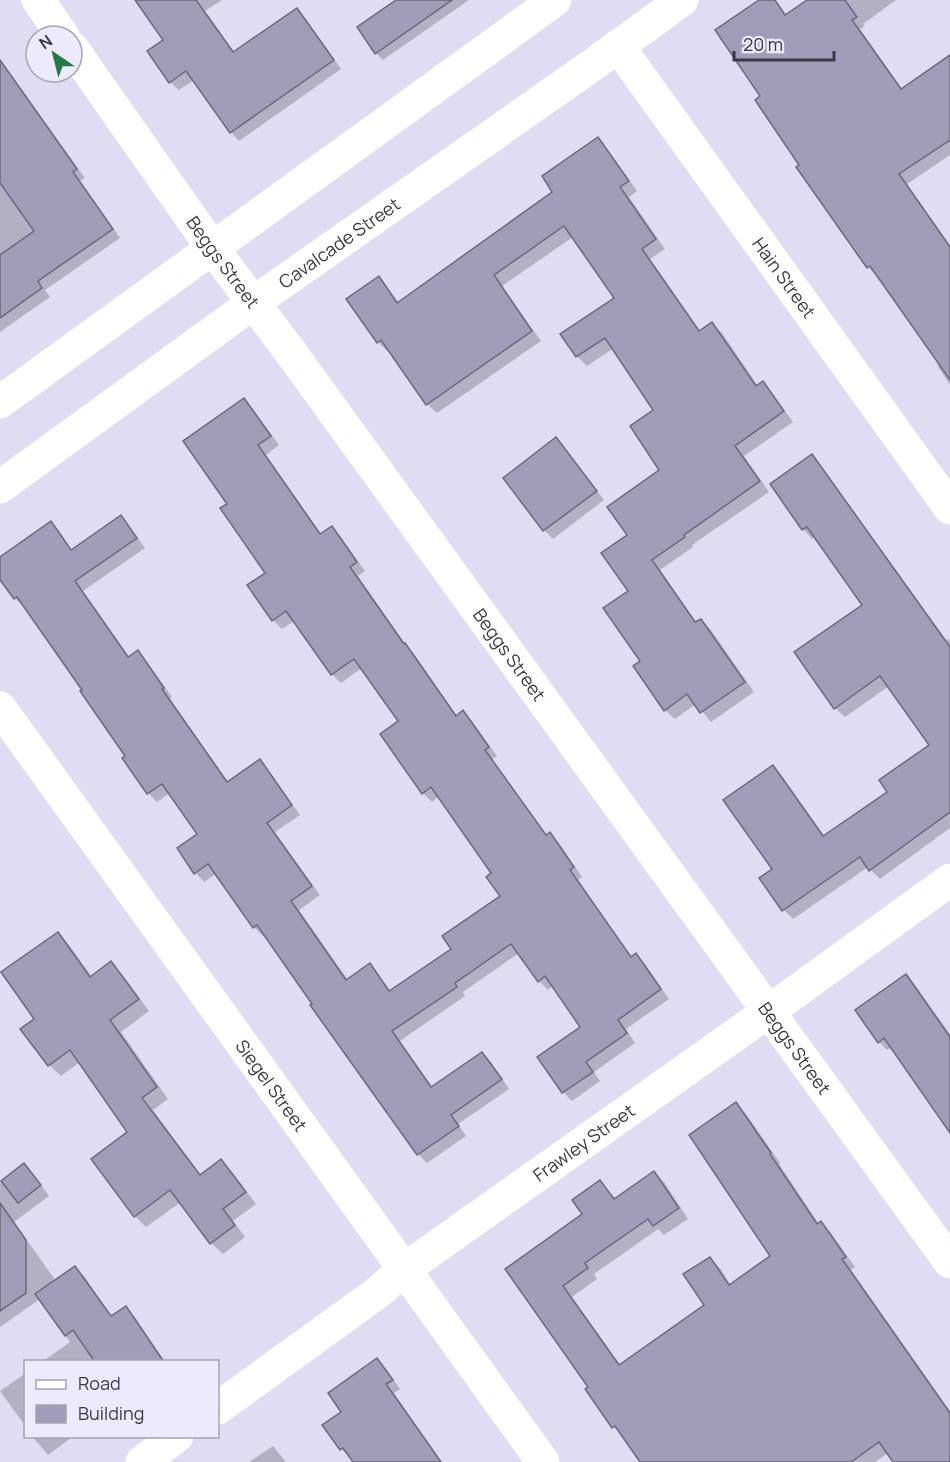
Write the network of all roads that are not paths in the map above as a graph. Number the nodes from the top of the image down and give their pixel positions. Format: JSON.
{"nodes":[{"id":1,"x":38,"y":0,"type":"edge"},
{"id":2,"x":555,"y":0,"type":"edge"},
{"id":3,"x":682,"y":0,"type":"edge"},
{"id":4,"x":55,"y":24,"type":"edge"},
{"id":5,"x":618,"y":46,"type":"junction"},
{"id":6,"x":84,"y":65,"type":"edge"},
{"id":7,"x":213,"y":249,"type":"junction"},
{"id":8,"x":253,"y":303,"type":"junction"},
{"id":9,"x":0,"y":402,"type":"edge"},
{"id":10,"x":0,"y":488,"type":"edge"},
{"id":11,"x":950,"y":508,"type":"edge"},
{"id":12,"x":0,"y":708,"type":"edge"},
{"id":13,"x":950,"y":879,"type":"edge"},
{"id":14,"x":769,"y":1011,"type":"junction"},
{"id":15,"x":950,"y":1262,"type":"edge"},
{"id":16,"x":405,"y":1269,"type":"junction"},
{"id":17,"x":219,"y":1407,"type":"edge"},
{"id":18,"x":176,"y":1438,"type":"edge"},
{"id":19,"x":142,"y":1462,"type":"edge"},
{"id":20,"x":543,"y":1462,"type":"edge"}],
"edges":[{"from":1,"to":4,"type":"street"},
{"from":2,"to":7,"type":"street"},
{"from":3,"to":5,"type":"street","name":"Cavalcade Street"},
{"from":5,"to":8,"type":"street","name":"Cavalcade Street"},
{"from":5,"to":11,"type":"street","name":"Hain Street"},
{"from":6,"to":7,"type":"street","name":"Beggs Street"},
{"from":7,"to":8,"type":"street","name":"Beggs Street"},
{"from":7,"to":9,"type":"street"},
{"from":8,"to":10,"type":"street","name":"Cavalcade Street"},
{"from":8,"to":14,"type":"street","name":"Beggs Street"},
{"from":12,"to":16,"type":"street","name":"Siegel Street"},
{"from":13,"to":14,"type":"street","name":"Frawley Street"},
{"from":14,"to":15,"type":"street","name":"Beggs Street"},
{"from":14,"to":16,"type":"street","name":"Frawley Street"},
{"from":16,"to":17,"type":"street","name":"Frawley Street"},
{"from":16,"to":20,"type":"street","name":"Siegel Street"},
{"from":18,"to":19,"type":"street"}]}
